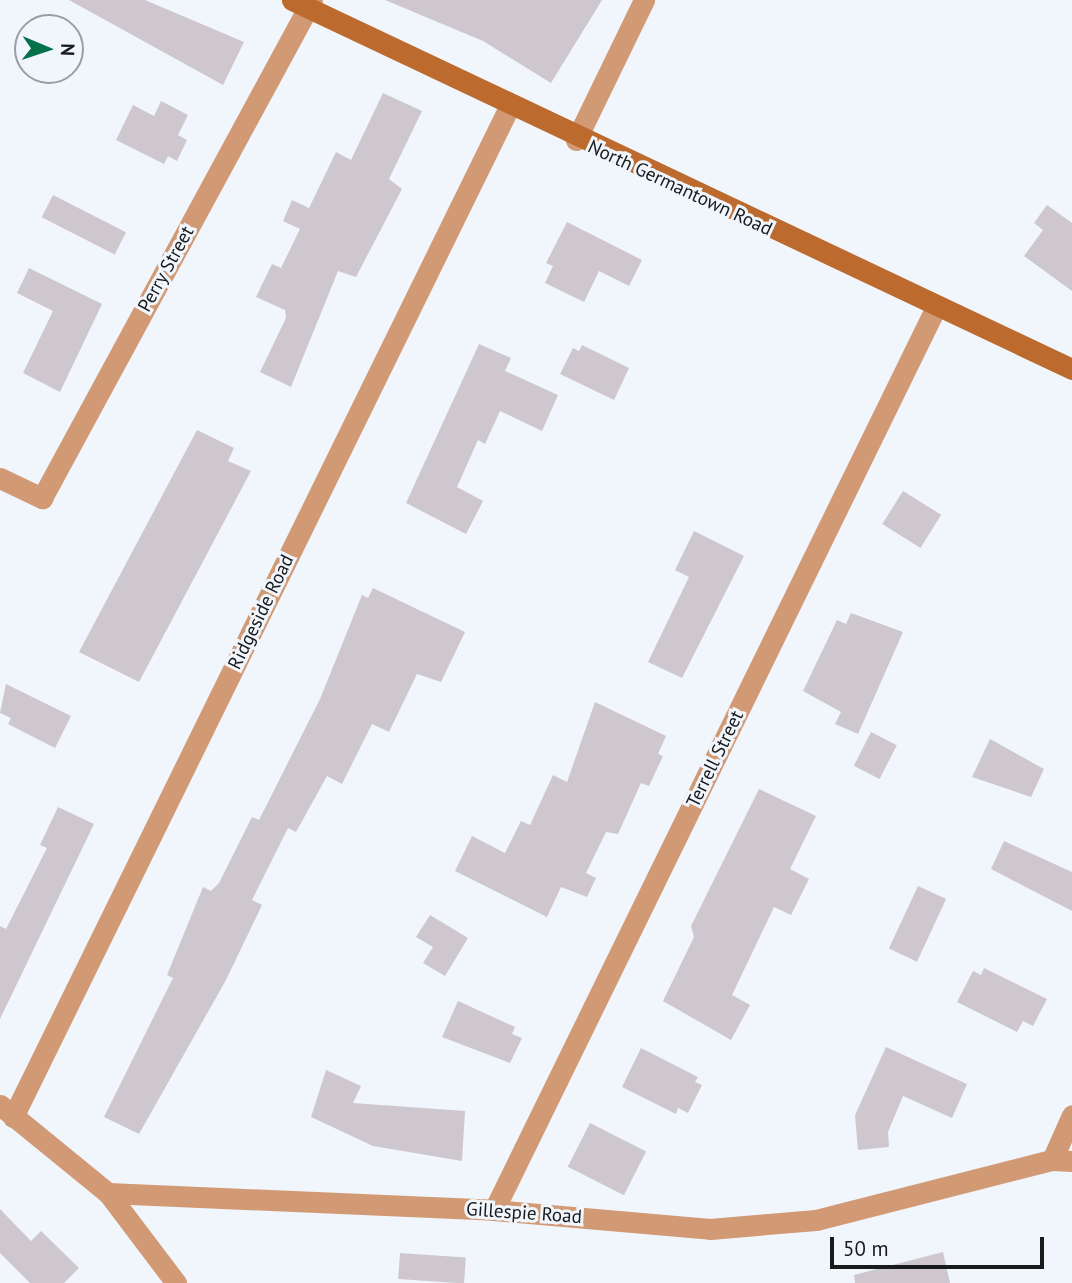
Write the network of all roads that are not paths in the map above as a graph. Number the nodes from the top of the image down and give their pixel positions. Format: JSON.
{"nodes":[{"id":1,"x":644,"y":0,"type":"edge"},
{"id":2,"x":304,"y":3,"type":"edge"},
{"id":3,"x":509,"y":107,"type":"junction"},
{"id":4,"x":576,"y":140,"type":"junction"},
{"id":5,"x":936,"y":307,"type":"junction"},
{"id":6,"x":1072,"y":369,"type":"edge"},
{"id":7,"x":0,"y":478,"type":"edge"},
{"id":8,"x":6,"y":1111,"type":"edge"},
{"id":9,"x":1072,"y":1115,"type":"edge"},
{"id":10,"x":1062,"y":1160,"type":"edge"},
{"id":11,"x":108,"y":1193,"type":"junction"},
{"id":12,"x":494,"y":1210,"type":"junction"},
{"id":13,"x":176,"y":1283,"type":"edge"}],
"edges":[{"from":1,"to":4,"type":"street"},
{"from":2,"to":3,"type":"main road","name":"North Germantown Road"},
{"from":2,"to":7,"type":"street","name":"Perry Street"},
{"from":3,"to":4,"type":"main road","name":"North Germantown Road"},
{"from":3,"to":8,"type":"street","name":"Ridgeside Road"},
{"from":4,"to":5,"type":"main road","name":"North Germantown Road"},
{"from":5,"to":6,"type":"main road","name":"North Germantown Road"},
{"from":5,"to":12,"type":"street","name":"Terrell Street"},
{"from":8,"to":11,"type":"street"},
{"from":9,"to":10,"type":"street"},
{"from":10,"to":12,"type":"street","name":"Gillespie Road"},
{"from":11,"to":12,"type":"street","name":"Gillespie Road"},
{"from":11,"to":13,"type":"street"}]}
